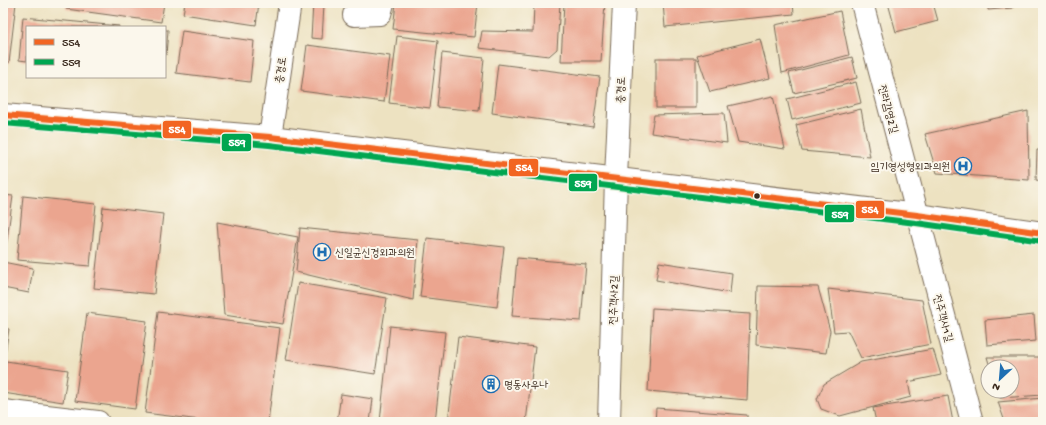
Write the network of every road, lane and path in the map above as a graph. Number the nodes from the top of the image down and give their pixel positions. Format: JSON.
{"nodes":[{"id":1,"x":290,"y":3,"type":"edge"},
{"id":2,"x":383,"y":3,"type":"edge"},
{"id":3,"x":624,"y":3,"type":"edge"},
{"id":4,"x":862,"y":3,"type":"edge"},
{"id":5,"x":354,"y":15,"type":"dead end"},
{"id":6,"x":3,"y":115,"type":"edge"},
{"id":7,"x":270,"y":137,"type":"junction"},
{"id":8,"x":616,"y":178,"type":"junction"},
{"id":9,"x":917,"y":215,"type":"junction"},
{"id":10,"x":1043,"y":233,"type":"edge"},
{"id":11,"x":3,"y":411,"type":"edge"},
{"id":12,"x":98,"y":422,"type":"edge"},
{"id":13,"x":609,"y":422,"type":"edge"},
{"id":14,"x":972,"y":422,"type":"edge"}],
"edges":[{"from":1,"to":7,"type":"street","name":"충경로"},
{"from":2,"to":5,"type":"street"},
{"from":3,"to":8,"type":"street","name":"충경로"},
{"from":4,"to":9,"type":"street","name":"전라감영2길"},
{"from":6,"to":7,"type":"street"},
{"from":7,"to":8,"type":"street"},
{"from":8,"to":9,"type":"street"},
{"from":8,"to":13,"type":"street","name":"전주객사2길"},
{"from":9,"to":10,"type":"street"},
{"from":9,"to":14,"type":"street","name":"전주객사1길"},
{"from":11,"to":12,"type":"street"}]}
